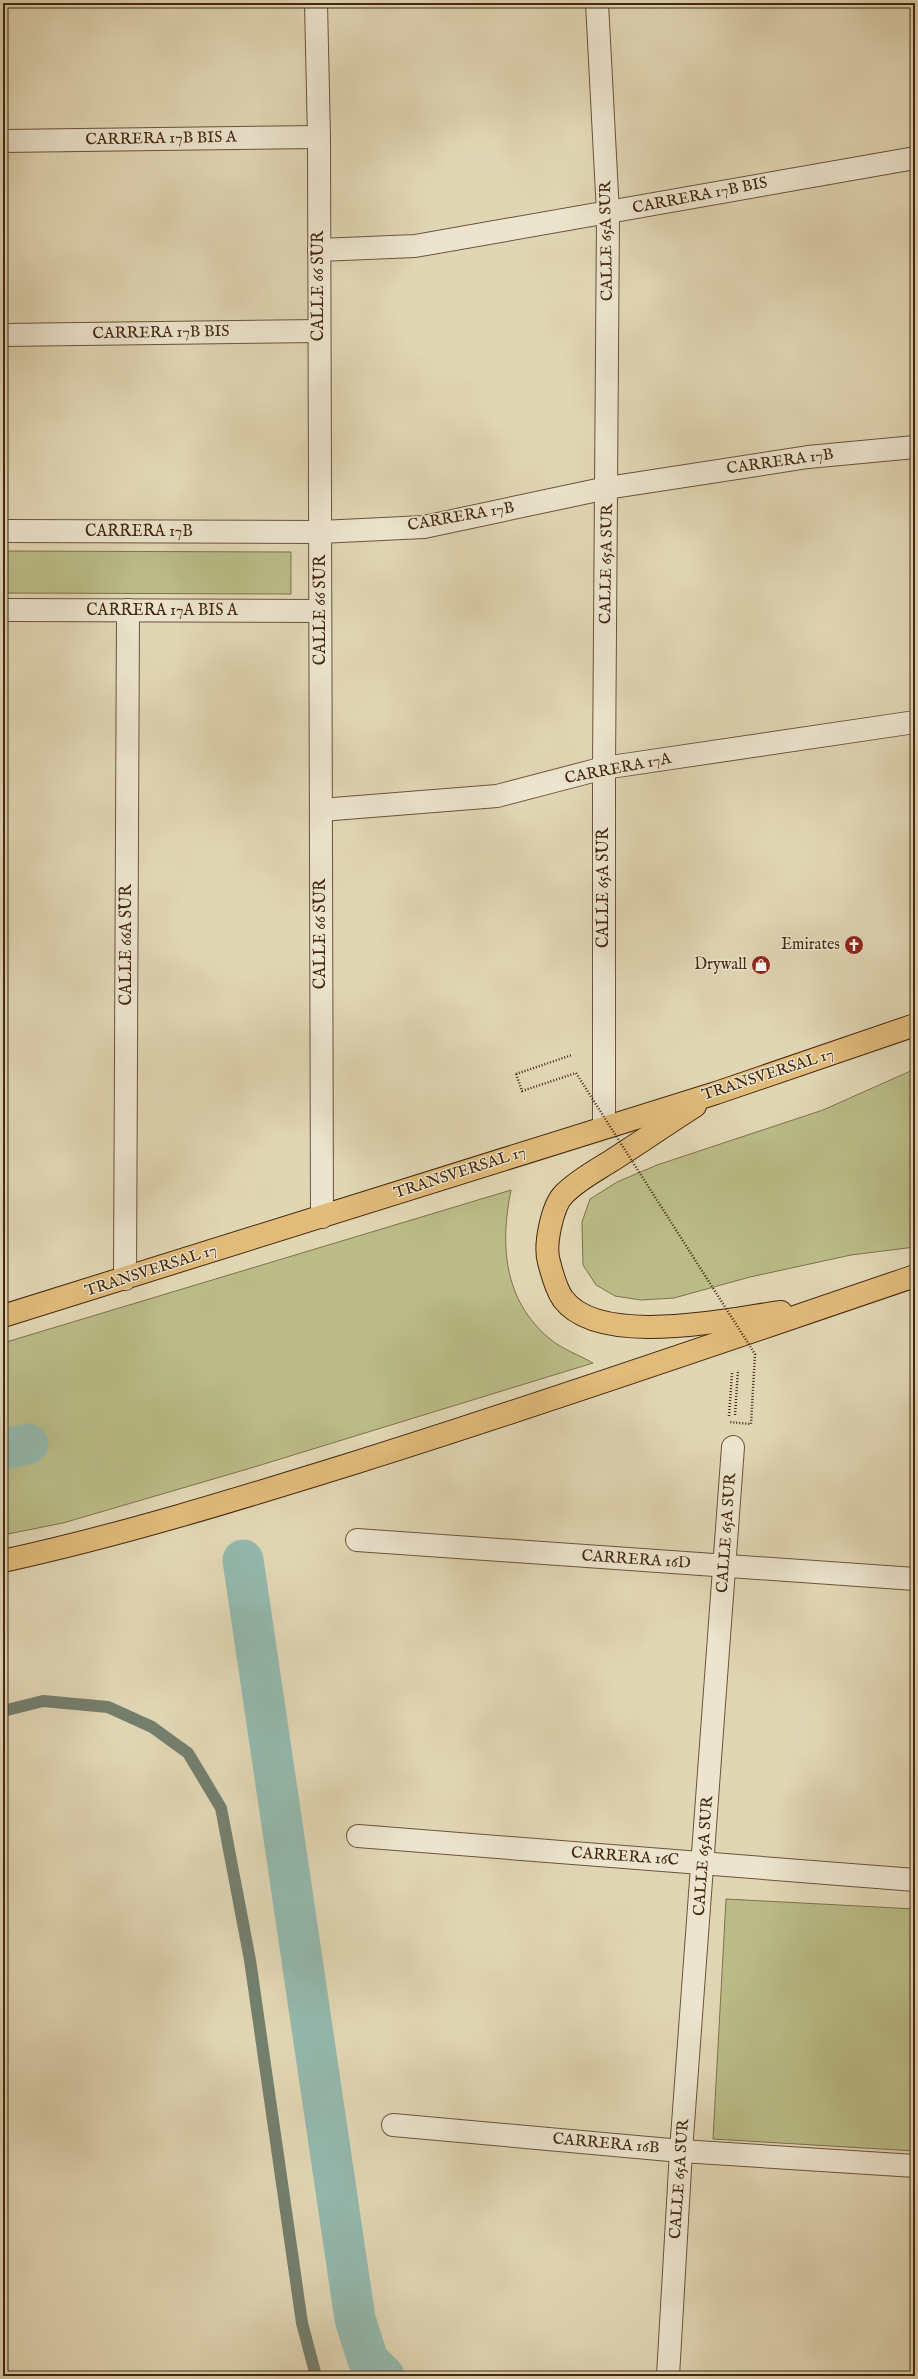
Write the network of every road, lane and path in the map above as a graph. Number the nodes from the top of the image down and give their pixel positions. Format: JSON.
{"nodes":[{"id":1,"x":316,"y":3,"type":"edge"},
{"id":2,"x":597,"y":3,"type":"edge"},
{"id":3,"x":319,"y":137,"type":"junction"},
{"id":4,"x":3,"y":141,"type":"edge"},
{"id":5,"x":915,"y":158,"type":"edge"},
{"id":6,"x":608,"y":213,"type":"junction"},
{"id":7,"x":319,"y":250,"type":"junction"},
{"id":8,"x":319,"y":330,"type":"junction"},
{"id":9,"x":3,"y":335,"type":"edge"},
{"id":10,"x":915,"y":447,"type":"edge"},
{"id":11,"x":608,"y":488,"type":"junction"},
{"id":12,"x":3,"y":531,"type":"edge"},
{"id":13,"x":320,"y":532,"type":"junction"},
{"id":14,"x":3,"y":610,"type":"edge"},
{"id":15,"x":128,"y":610,"type":"junction"},
{"id":16,"x":320,"y":611,"type":"junction"},
{"id":17,"x":915,"y":722,"type":"edge"},
{"id":18,"x":604,"y":768,"type":"junction"},
{"id":19,"x":321,"y":810,"type":"junction"},
{"id":20,"x":915,"y":1025,"type":"edge"},
{"id":21,"x":556,"y":1061,"type":"dead end"},
{"id":22,"x":716,"y":1093,"type":"junction"},
{"id":23,"x":604,"y":1126,"type":"junction"},
{"id":24,"x":322,"y":1217,"type":"junction"},
{"id":25,"x":915,"y":1276,"type":"edge"},
{"id":26,"x":125,"y":1279,"type":"junction"},
{"id":27,"x":830,"y":1305,"type":"junction"},
{"id":28,"x":3,"y":1316,"type":"edge"},
{"id":29,"x":739,"y":1362,"type":"dead end"},
{"id":30,"x":732,"y":1371,"type":"dead end"},
{"id":31,"x":733,"y":1447,"type":"joint"},
{"id":32,"x":357,"y":1540,"type":"dead end"},
{"id":33,"x":3,"y":1561,"type":"edge"},
{"id":34,"x":725,"y":1566,"type":"junction"},
{"id":35,"x":915,"y":1579,"type":"edge"},
{"id":36,"x":358,"y":1836,"type":"dead end"},
{"id":37,"x":703,"y":1864,"type":"junction"},
{"id":38,"x":915,"y":1880,"type":"edge"},
{"id":39,"x":393,"y":2125,"type":"dead end"},
{"id":40,"x":681,"y":2151,"type":"junction"},
{"id":41,"x":915,"y":2166,"type":"edge"},
{"id":42,"x":668,"y":2376,"type":"edge"}],
"edges":[{"from":1,"to":3,"type":"street","name":"CALLE 66 SUR"},
{"from":2,"to":6,"type":"street","name":"CALLE 65A SUR"},
{"from":3,"to":4,"type":"street","name":"CARRERA 17B BIS A"},
{"from":3,"to":7,"type":"street","name":"CALLE 66 SUR"},
{"from":5,"to":6,"type":"street","name":"CARRERA 17B BIS"},
{"from":6,"to":7,"type":"street","name":"CARRERA 17B BIS"},
{"from":6,"to":11,"type":"street","name":"CALLE 65A SUR"},
{"from":7,"to":8,"type":"street","name":"CALLE 66 SUR"},
{"from":8,"to":9,"type":"street","name":"CARRERA 17B BIS"},
{"from":8,"to":13,"type":"street","name":"CALLE 66 SUR"},
{"from":10,"to":11,"type":"street","name":"CARRERA 17B"},
{"from":11,"to":13,"type":"street","name":"CARRERA 17B"},
{"from":11,"to":18,"type":"street","name":"CALLE 65A SUR"},
{"from":12,"to":13,"type":"street","name":"CARRERA 17B"},
{"from":13,"to":16,"type":"street","name":"CALLE 66 SUR"},
{"from":14,"to":15,"type":"street","name":"CARRERA 17A BIS A"},
{"from":15,"to":16,"type":"street","name":"CARRERA 17A BIS A"},
{"from":15,"to":26,"type":"street","name":"CALLE 66A SUR"},
{"from":16,"to":19,"type":"street","name":"CALLE 66 SUR"},
{"from":17,"to":18,"type":"street","name":"CARRERA 17A"},
{"from":18,"to":19,"type":"street","name":"CARRERA 17A"},
{"from":18,"to":23,"type":"street","name":"CALLE 65A SUR"},
{"from":19,"to":24,"type":"street","name":"CALLE 66 SUR"},
{"from":20,"to":22,"type":"highway","name":"TRANSVERSAL 17"},
{"from":21,"to":30,"type":"path","bridge":true},
{"from":22,"to":23,"type":"highway","name":"TRANSVERSAL 17"},
{"from":22,"to":27,"type":"highway"},
{"from":23,"to":24,"type":"highway","name":"TRANSVERSAL 17"},
{"from":24,"to":26,"type":"highway","name":"TRANSVERSAL 17"},
{"from":25,"to":27,"type":"highway"},
{"from":26,"to":28,"type":"highway","name":"TRANSVERSAL 17"},
{"from":27,"to":33,"type":"highway"},
{"from":29,"to":31,"type":"path"},
{"from":31,"to":34,"type":"street","name":"CALLE 65A SUR"},
{"from":32,"to":34,"type":"street","name":"CARRERA 16D"},
{"from":34,"to":35,"type":"street","name":"CARRERA 16D"},
{"from":34,"to":37,"type":"street","name":"CALLE 65A SUR"},
{"from":36,"to":37,"type":"street","name":"CARRERA 16C"},
{"from":37,"to":38,"type":"street","name":"CARRERA 16C"},
{"from":37,"to":40,"type":"street","name":"CALLE 65A SUR"},
{"from":39,"to":40,"type":"street","name":"CARRERA 16B"},
{"from":40,"to":41,"type":"street","name":"CARRERA 16B"},
{"from":40,"to":42,"type":"street","name":"CALLE 65A SUR"}]}
